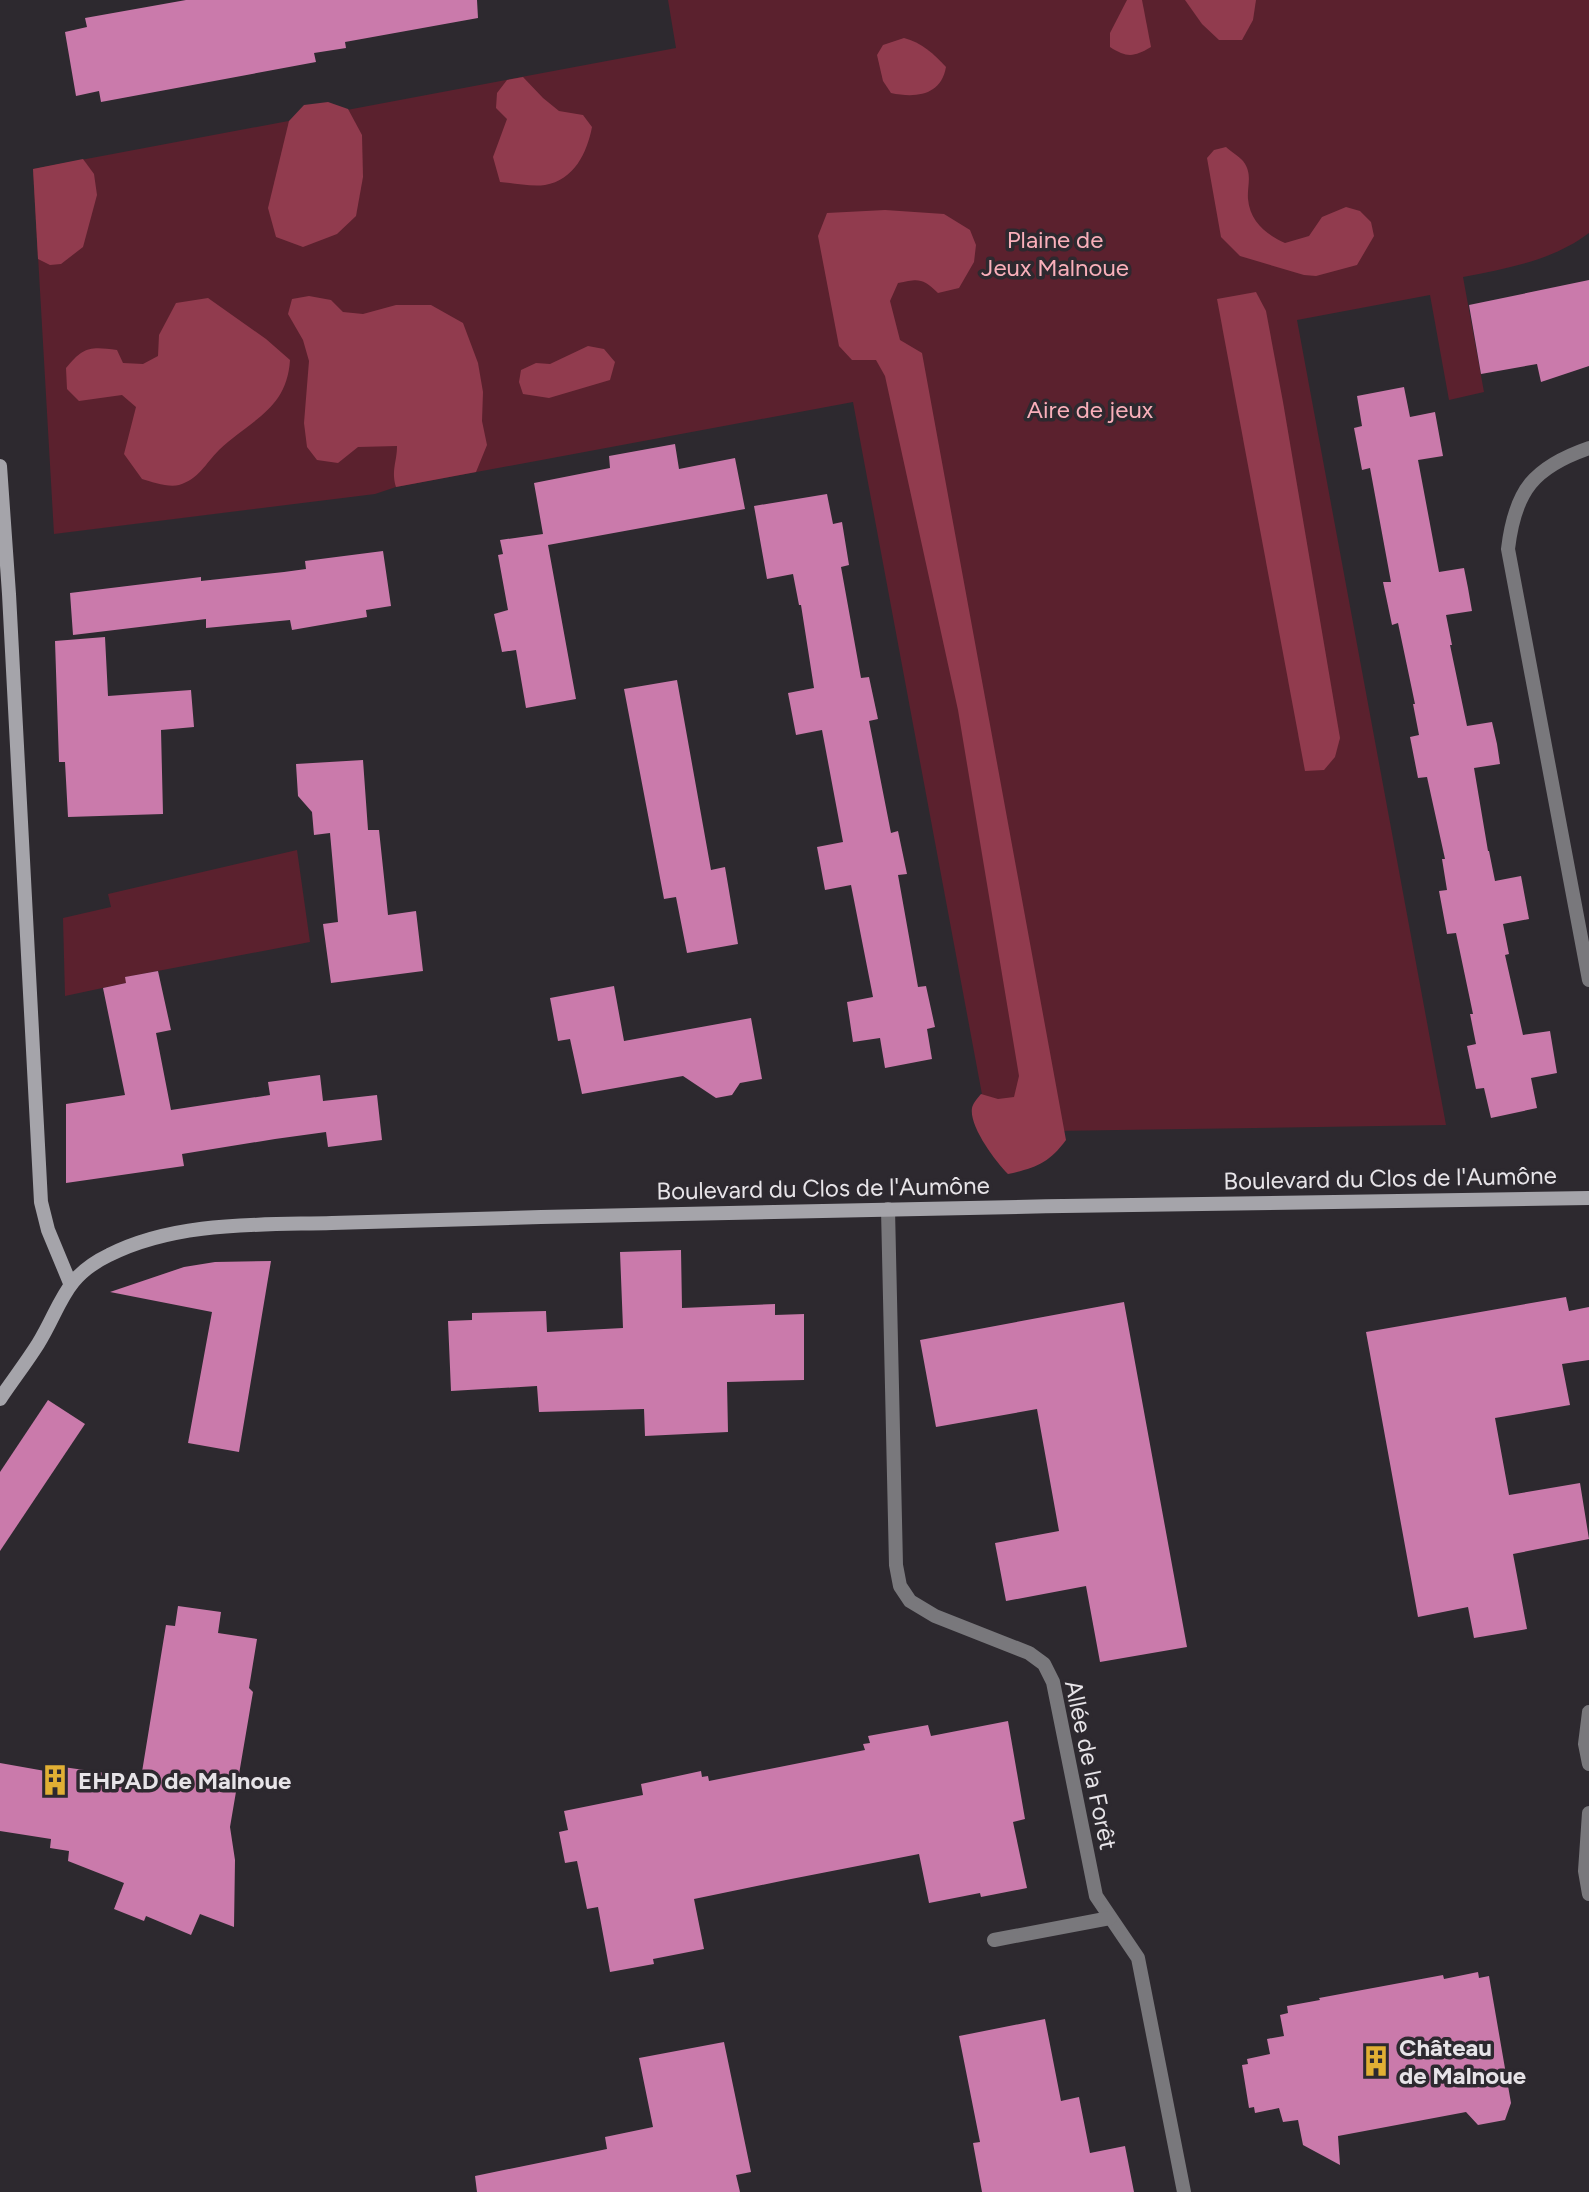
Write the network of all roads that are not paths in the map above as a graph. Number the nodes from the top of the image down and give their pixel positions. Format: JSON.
{"nodes":[{"id":1,"x":1589,"y":448,"type":"edge"},
{"id":2,"x":0,"y":466,"type":"edge"},
{"id":3,"x":1589,"y":980,"type":"edge"},
{"id":4,"x":1589,"y":1198,"type":"edge"},
{"id":5,"x":888,"y":1209,"type":"junction"},
{"id":6,"x":71,"y":1283,"type":"junction"},
{"id":7,"x":0,"y":1399,"type":"edge"},
{"id":8,"x":1589,"y":1712,"type":"edge"},
{"id":9,"x":1589,"y":1764,"type":"edge"},
{"id":10,"x":1589,"y":1813,"type":"edge"},
{"id":11,"x":1589,"y":1894,"type":"edge"},
{"id":12,"x":1110,"y":1918,"type":"junction"},
{"id":13,"x":994,"y":1940,"type":"dead end"},
{"id":14,"x":1184,"y":2192,"type":"edge"}],
"edges":[{"from":1,"to":3,"type":"street"},
{"from":2,"to":6,"type":"street"},
{"from":4,"to":5,"type":"street","name":"Boulevard du Clos de l'Aumône"},
{"from":5,"to":6,"type":"street","name":"Boulevard du Clos de l'Aumône"},
{"from":5,"to":12,"type":"street","name":"Allée de la Forêt"},
{"from":6,"to":7,"type":"street"},
{"from":8,"to":9,"type":"street"},
{"from":10,"to":11,"type":"street"},
{"from":12,"to":13,"type":"street"},
{"from":12,"to":14,"type":"street","name":"Allée de la Forêt"}]}
